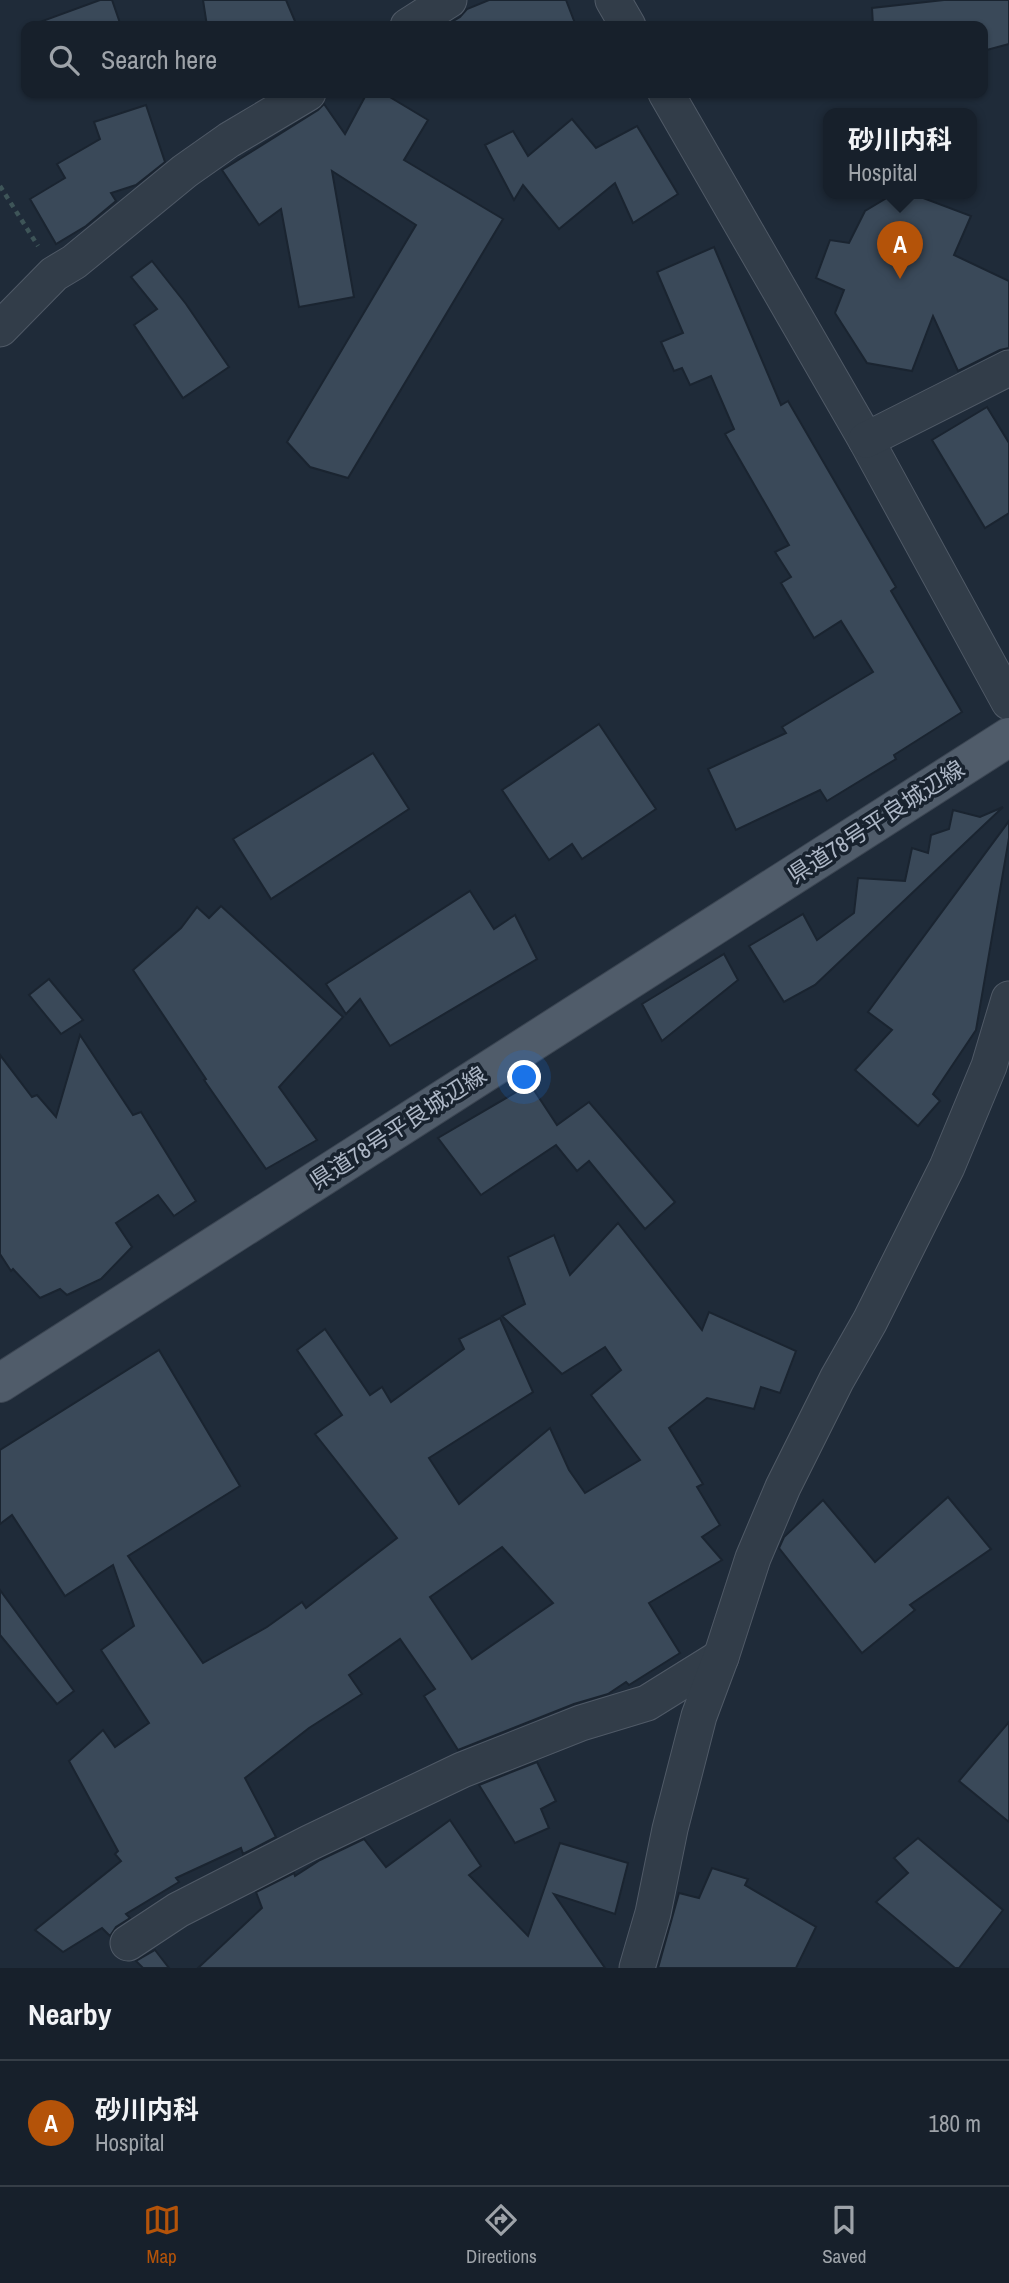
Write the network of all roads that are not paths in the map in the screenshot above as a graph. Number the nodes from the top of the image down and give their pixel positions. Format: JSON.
{"nodes":[{"id":1,"x":449,"y":0,"type":"edge"},
{"id":2,"x":613,"y":0,"type":"edge"},
{"id":3,"x":416,"y":21,"type":"edge"},
{"id":4,"x":625,"y":21,"type":"edge"},
{"id":5,"x":300,"y":98,"type":"edge"},
{"id":6,"x":669,"y":98,"type":"edge"},
{"id":7,"x":0,"y":329,"type":"edge"},
{"id":8,"x":1009,"y":368,"type":"edge"},
{"id":9,"x":866,"y":440,"type":"junction"},
{"id":10,"x":1009,"y":702,"type":"edge"},
{"id":11,"x":1009,"y":737,"type":"edge"},
{"id":12,"x":1009,"y":999,"type":"edge"},
{"id":13,"x":0,"y":1384,"type":"edge"},
{"id":14,"x":721,"y":1657,"type":"junction"},
{"id":15,"x":128,"y":1943,"type":"dead end"},
{"id":16,"x":637,"y":1968,"type":"edge"}],
"edges":[{"from":1,"to":3,"type":"street"},
{"from":2,"to":4,"type":"street"},
{"from":5,"to":7,"type":"street"},
{"from":6,"to":9,"type":"street"},
{"from":8,"to":9,"type":"street"},
{"from":9,"to":10,"type":"street"},
{"from":11,"to":13,"type":"main road","name":"県道78号平良城辺線"},
{"from":12,"to":14,"type":"street"},
{"from":14,"to":15,"type":"street"},
{"from":14,"to":16,"type":"street"}]}
